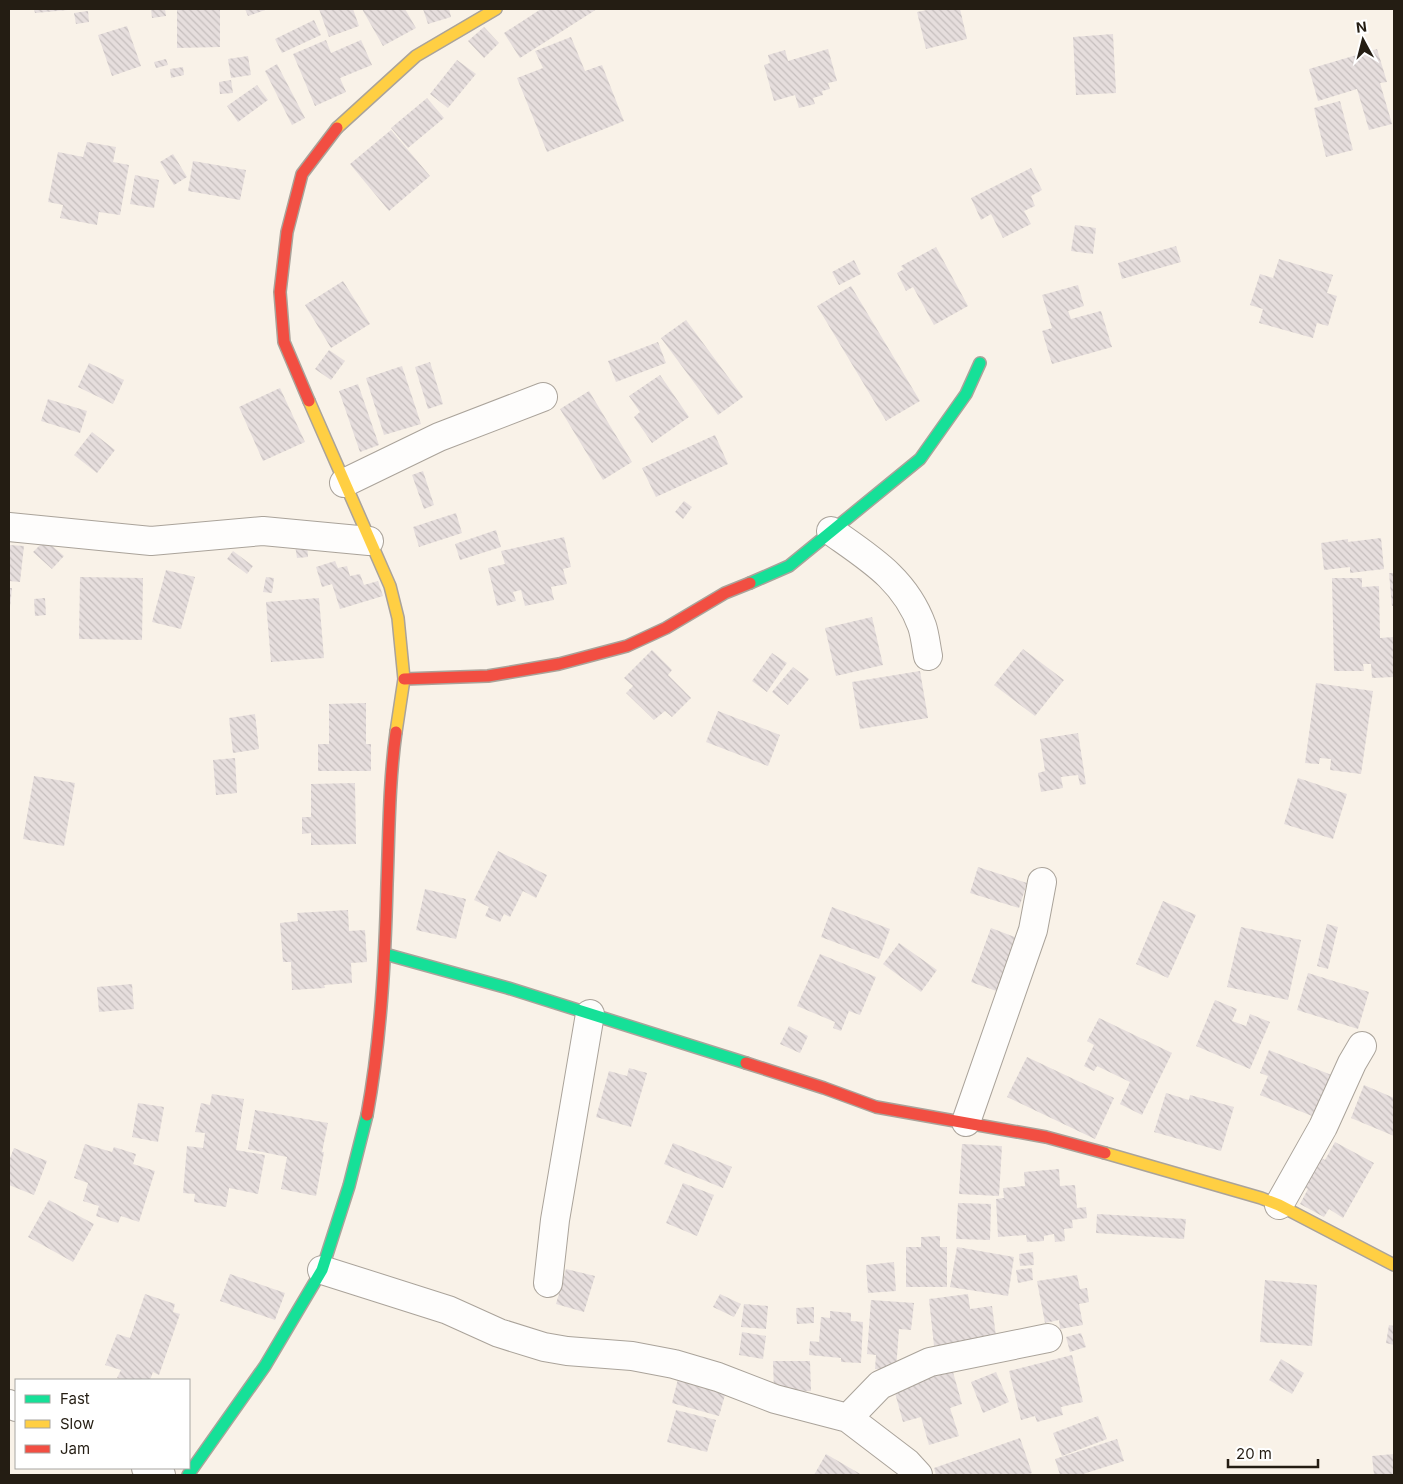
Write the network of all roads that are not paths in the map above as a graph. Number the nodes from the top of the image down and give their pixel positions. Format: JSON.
{"nodes":[{"id":1,"x":496,"y":9,"type":"edge"},
{"id":2,"x":980,"y":362,"type":"dead end"},
{"id":3,"x":543,"y":397,"type":"dead end"},
{"id":4,"x":344,"y":483,"type":"junction"},
{"id":5,"x":9,"y":527,"type":"edge"},
{"id":6,"x":831,"y":531,"type":"junction"},
{"id":7,"x":369,"y":541,"type":"junction"},
{"id":8,"x":928,"y":656,"type":"dead end"},
{"id":9,"x":404,"y":679,"type":"junction"},
{"id":10,"x":1042,"y":882,"type":"dead end"},
{"id":11,"x":385,"y":954,"type":"junction"},
{"id":12,"x":590,"y":1014,"type":"junction"},
{"id":13,"x":1362,"y":1046,"type":"dead end"},
{"id":14,"x":966,"y":1122,"type":"junction"},
{"id":15,"x":1279,"y":1205,"type":"junction"},
{"id":16,"x":1394,"y":1265,"type":"edge"},
{"id":17,"x":322,"y":1270,"type":"junction"},
{"id":18,"x":548,"y":1283,"type":"dead end"},
{"id":19,"x":1048,"y":1338,"type":"dead end"},
{"id":20,"x":848,"y":1418,"type":"junction"},
{"id":21,"x":148,"y":1469,"type":"edge"},
{"id":22,"x":161,"y":1475,"type":"edge"},
{"id":23,"x":188,"y":1475,"type":"edge"},
{"id":24,"x":918,"y":1475,"type":"edge"}],
"edges":[{"from":1,"to":4,"type":"street"},
{"from":2,"to":6,"type":"street"},
{"from":3,"to":4,"type":"street"},
{"from":4,"to":7,"type":"street"},
{"from":5,"to":7,"type":"street"},
{"from":6,"to":8,"type":"street"},
{"from":6,"to":9,"type":"street"},
{"from":7,"to":9,"type":"street"},
{"from":9,"to":11,"type":"street"},
{"from":10,"to":14,"type":"street"},
{"from":11,"to":12,"type":"street"},
{"from":11,"to":17,"type":"street"},
{"from":12,"to":14,"type":"street"},
{"from":12,"to":18,"type":"street"},
{"from":13,"to":15,"type":"street"},
{"from":14,"to":15,"type":"street"},
{"from":15,"to":16,"type":"street"},
{"from":17,"to":20,"type":"street"},
{"from":17,"to":23,"type":"street"},
{"from":19,"to":20,"type":"street"},
{"from":20,"to":24,"type":"street"},
{"from":21,"to":22,"type":"street"}]}
